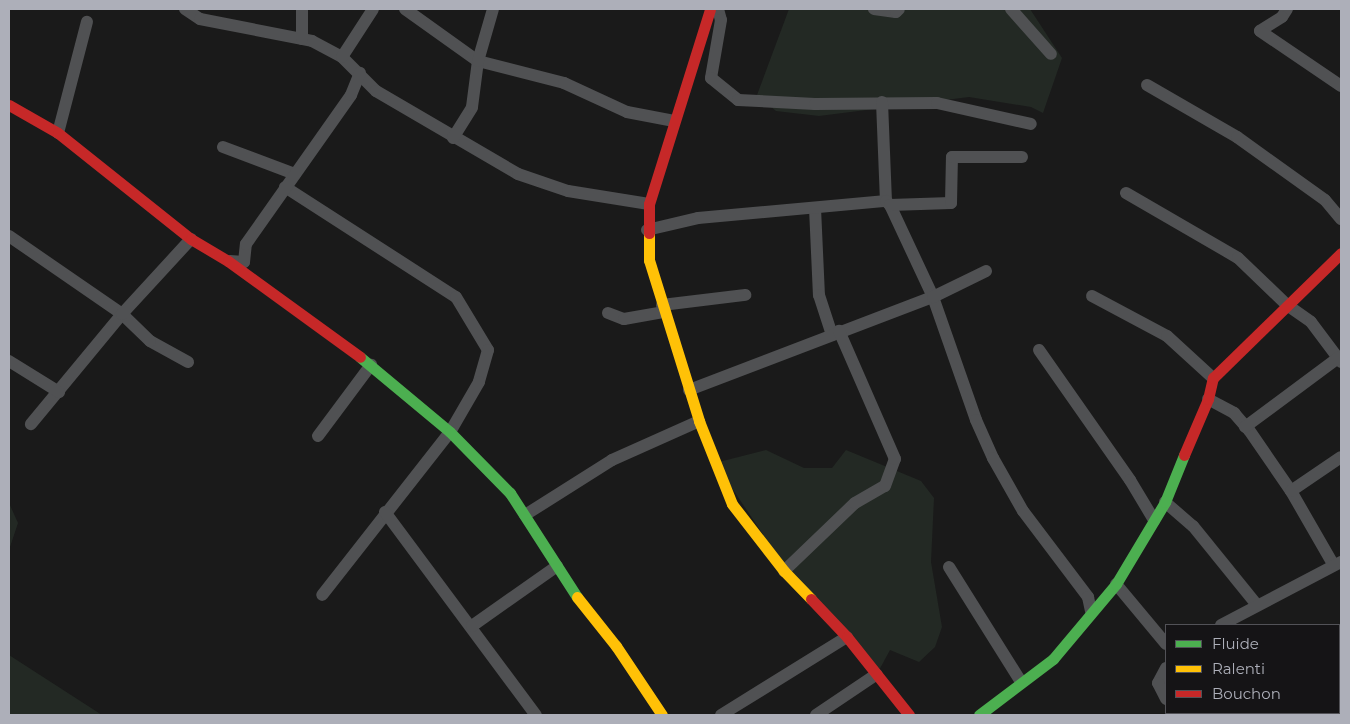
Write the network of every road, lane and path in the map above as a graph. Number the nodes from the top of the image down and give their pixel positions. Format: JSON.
{"nodes":[{"id":1,"x":185,"y":9,"type":"edge"},
{"id":2,"x":302,"y":9,"type":"edge"},
{"id":3,"x":373,"y":9,"type":"edge"},
{"id":4,"x":405,"y":9,"type":"edge"},
{"id":5,"x":493,"y":9,"type":"edge"},
{"id":6,"x":710,"y":9,"type":"edge"},
{"id":7,"x":718,"y":9,"type":"edge"},
{"id":8,"x":874,"y":9,"type":"edge"},
{"id":9,"x":899,"y":9,"type":"edge"},
{"id":10,"x":1011,"y":9,"type":"edge"},
{"id":11,"x":1287,"y":9,"type":"edge"},
{"id":12,"x":86,"y":22,"type":"dead end"},
{"id":13,"x":302,"y":39,"type":"junction"},
{"id":14,"x":1051,"y":54,"type":"dead end"},
{"id":15,"x":342,"y":57,"type":"junction"},
{"id":16,"x":478,"y":61,"type":"junction"},
{"id":17,"x":360,"y":72,"type":"junction"},
{"id":18,"x":1147,"y":85,"type":"dead end"},
{"id":19,"x":1341,"y":86,"type":"edge"},
{"id":20,"x":376,"y":91,"type":"junction"},
{"id":21,"x":351,"y":95,"type":"junction"},
{"id":22,"x":882,"y":102,"type":"junction"},
{"id":23,"x":9,"y":105,"type":"edge"},
{"id":24,"x":674,"y":121,"type":"junction"},
{"id":25,"x":1031,"y":124,"type":"dead end"},
{"id":26,"x":58,"y":133,"type":"junction"},
{"id":27,"x":453,"y":138,"type":"junction"},
{"id":28,"x":222,"y":147,"type":"dead end"},
{"id":29,"x":1022,"y":157,"type":"dead end"},
{"id":30,"x":295,"y":174,"type":"junction"},
{"id":31,"x":285,"y":187,"type":"junction"},
{"id":32,"x":1126,"y":193,"type":"dead end"},
{"id":33,"x":888,"y":203,"type":"junction"},
{"id":34,"x":649,"y":204,"type":"junction"},
{"id":35,"x":815,"y":208,"type":"junction"},
{"id":36,"x":1341,"y":219,"type":"edge"},
{"id":37,"x":647,"y":230,"type":"junction"},
{"id":38,"x":9,"y":236,"type":"edge"},
{"id":39,"x":191,"y":239,"type":"junction"},
{"id":40,"x":1341,"y":253,"type":"edge"},
{"id":41,"x":228,"y":261,"type":"junction"},
{"id":42,"x":986,"y":271,"type":"dead end"},
{"id":43,"x":745,"y":295,"type":"dead end"},
{"id":44,"x":1092,"y":296,"type":"dead end"},
{"id":45,"x":933,"y":297,"type":"junction"},
{"id":46,"x":1287,"y":306,"type":"junction"},
{"id":47,"x":663,"y":308,"type":"junction"},
{"id":48,"x":608,"y":313,"type":"dead end"},
{"id":49,"x":122,"y":314,"type":"junction"},
{"id":50,"x":836,"y":333,"type":"junction"},
{"id":51,"x":1039,"y":350,"type":"dead end"},
{"id":52,"x":1340,"y":360,"type":"edge"},
{"id":53,"x":9,"y":361,"type":"edge"},
{"id":54,"x":188,"y":362,"type":"dead end"},
{"id":55,"x":371,"y":365,"type":"junction"},
{"id":56,"x":1213,"y":378,"type":"junction"},
{"id":57,"x":689,"y":390,"type":"junction"},
{"id":58,"x":59,"y":392,"type":"junction"},
{"id":59,"x":1208,"y":399,"type":"junction"},
{"id":60,"x":698,"y":421,"type":"junction"},
{"id":61,"x":31,"y":424,"type":"dead end"},
{"id":62,"x":1245,"y":427,"type":"junction"},
{"id":63,"x":450,"y":432,"type":"junction"},
{"id":64,"x":318,"y":436,"type":"dead end"},
{"id":65,"x":1341,"y":457,"type":"edge"},
{"id":66,"x":1292,"y":491,"type":"junction"},
{"id":67,"x":1165,"y":502,"type":"junction"},
{"id":68,"x":385,"y":512,"type":"junction"},
{"id":69,"x":525,"y":515,"type":"junction"},
{"id":70,"x":1154,"y":520,"type":"junction"},
{"id":71,"x":1337,"y":563,"type":"edge"},
{"id":72,"x":557,"y":566,"type":"junction"},
{"id":73,"x":949,"y":567,"type":"dead end"},
{"id":74,"x":784,"y":571,"type":"junction"},
{"id":75,"x":1116,"y":584,"type":"junction"},
{"id":76,"x":322,"y":595,"type":"dead end"},
{"id":77,"x":1257,"y":605,"type":"junction"},
{"id":78,"x":1091,"y":611,"type":"junction"},
{"id":79,"x":1223,"y":624,"type":"edge"},
{"id":80,"x":472,"y":626,"type":"junction"},
{"id":81,"x":847,"y":637,"type":"junction"},
{"id":82,"x":1165,"y":643,"type":"edge"},
{"id":83,"x":1165,"y":670,"type":"edge"},
{"id":84,"x":877,"y":674,"type":"junction"},
{"id":85,"x":1021,"y":682,"type":"junction"},
{"id":86,"x":1165,"y":697,"type":"edge"},
{"id":87,"x":536,"y":715,"type":"edge"},
{"id":88,"x":662,"y":715,"type":"edge"},
{"id":89,"x":721,"y":715,"type":"edge"},
{"id":90,"x":816,"y":715,"type":"edge"},
{"id":91,"x":909,"y":715,"type":"edge"},
{"id":92,"x":979,"y":715,"type":"edge"}],
"edges":[{"from":1,"to":13,"type":"street"},
{"from":2,"to":13,"type":"street"},
{"from":3,"to":15,"type":"street"},
{"from":4,"to":16,"type":"street"},
{"from":5,"to":16,"type":"street"},
{"from":6,"to":24,"type":"street"},
{"from":7,"to":22,"type":"street"},
{"from":8,"to":9,"type":"street"},
{"from":10,"to":14,"type":"street"},
{"from":11,"to":19,"type":"street"},
{"from":12,"to":26,"type":"street"},
{"from":13,"to":15,"type":"street"},
{"from":15,"to":17,"type":"street"},
{"from":16,"to":24,"type":"street"},
{"from":16,"to":27,"type":"street"},
{"from":17,"to":20,"type":"street"},
{"from":17,"to":21,"type":"street"},
{"from":18,"to":36,"type":"street"},
{"from":20,"to":21,"type":"street"},
{"from":20,"to":27,"type":"street"},
{"from":21,"to":30,"type":"street"},
{"from":22,"to":25,"type":"street"},
{"from":22,"to":33,"type":"street"},
{"from":23,"to":26,"type":"street"},
{"from":24,"to":34,"type":"street"},
{"from":26,"to":39,"type":"street"},
{"from":27,"to":34,"type":"street"},
{"from":28,"to":30,"type":"street"},
{"from":29,"to":33,"type":"street"},
{"from":30,"to":31,"type":"street"},
{"from":31,"to":41,"type":"street"},
{"from":31,"to":63,"type":"street"},
{"from":32,"to":46,"type":"street"},
{"from":33,"to":35,"type":"street"},
{"from":33,"to":45,"type":"street"},
{"from":34,"to":37,"type":"street"},
{"from":35,"to":37,"type":"street"},
{"from":35,"to":50,"type":"street"},
{"from":37,"to":47,"type":"street"},
{"from":38,"to":49,"type":"street"},
{"from":39,"to":41,"type":"street"},
{"from":39,"to":49,"type":"street"},
{"from":40,"to":46,"type":"street"},
{"from":41,"to":55,"type":"street"},
{"from":42,"to":45,"type":"street"},
{"from":43,"to":47,"type":"street"},
{"from":44,"to":56,"type":"street"},
{"from":45,"to":50,"type":"street"},
{"from":45,"to":78,"type":"street"},
{"from":46,"to":52,"type":"street"},
{"from":46,"to":56,"type":"street"},
{"from":47,"to":48,"type":"street"},
{"from":47,"to":57,"type":"street"},
{"from":49,"to":54,"type":"street"},
{"from":49,"to":58,"type":"street"},
{"from":50,"to":57,"type":"street"},
{"from":50,"to":74,"type":"street"},
{"from":51,"to":70,"type":"street"},
{"from":52,"to":62,"type":"street"},
{"from":53,"to":58,"type":"street"},
{"from":55,"to":63,"type":"street"},
{"from":55,"to":64,"type":"street"},
{"from":56,"to":59,"type":"street"},
{"from":57,"to":60,"type":"street"},
{"from":58,"to":61,"type":"street"},
{"from":59,"to":62,"type":"street"},
{"from":59,"to":67,"type":"street"},
{"from":60,"to":69,"type":"street"},
{"from":60,"to":74,"type":"street"},
{"from":62,"to":66,"type":"street"},
{"from":63,"to":68,"type":"street"},
{"from":63,"to":69,"type":"street"},
{"from":65,"to":66,"type":"street"},
{"from":66,"to":71,"type":"street"},
{"from":67,"to":70,"type":"street"},
{"from":67,"to":77,"type":"street"},
{"from":68,"to":76,"type":"street"},
{"from":68,"to":80,"type":"street"},
{"from":69,"to":72,"type":"street"},
{"from":70,"to":75,"type":"street"},
{"from":71,"to":77,"type":"street"},
{"from":72,"to":80,"type":"street"},
{"from":72,"to":88,"type":"street"},
{"from":73,"to":85,"type":"street"},
{"from":74,"to":81,"type":"street"},
{"from":75,"to":78,"type":"street"},
{"from":75,"to":82,"type":"street"},
{"from":77,"to":79,"type":"street"},
{"from":78,"to":85,"type":"street"},
{"from":80,"to":87,"type":"street"},
{"from":81,"to":84,"type":"street"},
{"from":81,"to":89,"type":"street"},
{"from":83,"to":86,"type":"street"},
{"from":84,"to":90,"type":"street"},
{"from":84,"to":91,"type":"street"},
{"from":85,"to":92,"type":"street"}]}
